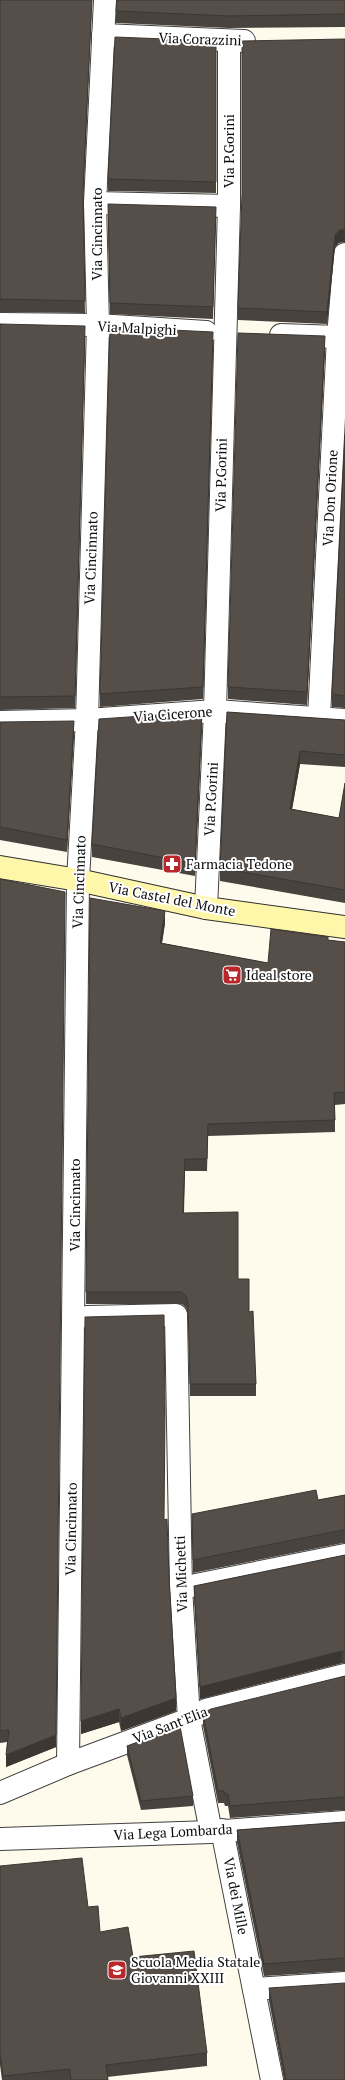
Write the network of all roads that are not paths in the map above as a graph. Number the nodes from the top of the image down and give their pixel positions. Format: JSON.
{"nodes":[{"id":1,"x":105,"y":0,"type":"edge"},
{"id":2,"x":103,"y":35,"type":"junction"},
{"id":3,"x":268,"y":40,"type":"edge"},
{"id":4,"x":229,"y":41,"type":"junction"},
{"id":5,"x":95,"y":203,"type":"junction"},
{"id":6,"x":229,"y":206,"type":"junction"},
{"id":7,"x":345,"y":254,"type":"edge"},
{"id":8,"x":0,"y":324,"type":"edge"},
{"id":9,"x":98,"y":325,"type":"junction"},
{"id":10,"x":224,"y":333,"type":"junction"},
{"id":11,"x":342,"y":338,"type":"edge"},
{"id":12,"x":215,"y":711,"type":"junction"},
{"id":13,"x":319,"y":717,"type":"junction"},
{"id":14,"x":87,"y":720,"type":"junction"},
{"id":15,"x":345,"y":720,"type":"edge"},
{"id":16,"x":0,"y":722,"type":"edge"},
{"id":17,"x":0,"y":867,"type":"edge"},
{"id":18,"x":78,"y":880,"type":"junction"},
{"id":19,"x":206,"y":908,"type":"junction"},
{"id":20,"x":345,"y":927,"type":"edge"},
{"id":21,"x":74,"y":1317,"type":"junction"},
{"id":22,"x":345,"y":1555,"type":"edge"},
{"id":23,"x":181,"y":1588,"type":"junction"},
{"id":24,"x":345,"y":1675,"type":"edge"},
{"id":25,"x":189,"y":1718,"type":"junction"},
{"id":26,"x":68,"y":1764,"type":"junction"},
{"id":27,"x":0,"y":1793,"type":"edge"},
{"id":28,"x":345,"y":1822,"type":"edge"},
{"id":29,"x":217,"y":1831,"type":"junction"},
{"id":30,"x":0,"y":1839,"type":"edge"},
{"id":31,"x":345,"y":1983,"type":"edge"},
{"id":32,"x":254,"y":1989,"type":"junction"},
{"id":33,"x":272,"y":2080,"type":"edge"}],
"edges":[{"from":1,"to":2,"type":"street","name":"Via Cincinnato"},
{"from":2,"to":4,"type":"street","name":"Via Corazzini"},
{"from":2,"to":5,"type":"street","name":"Via Cincinnato"},
{"from":3,"to":4,"type":"street","name":"Via Corazzini"},
{"from":4,"to":6,"type":"street","name":"Via P.Gorini"},
{"from":5,"to":6,"type":"street"},
{"from":5,"to":9,"type":"street","name":"Via Cincinnato"},
{"from":6,"to":10,"type":"street","name":"Via P.Gorini"},
{"from":7,"to":11,"type":"street","name":"Via Don Orione"},
{"from":8,"to":9,"type":"street","name":"Via Malpighi"},
{"from":9,"to":10,"type":"street","name":"Via Malpighi"},
{"from":9,"to":14,"type":"street","name":"Via Cincinnato"},
{"from":10,"to":11,"type":"street","name":"Via Malpighi"},
{"from":10,"to":12,"type":"street","name":"Via P.Gorini"},
{"from":11,"to":13,"type":"street","name":"Via Don Orione"},
{"from":12,"to":13,"type":"street","name":"Via Cicerone"},
{"from":12,"to":14,"type":"street","name":"Via Cicerone"},
{"from":12,"to":19,"type":"street","name":"Via P.Gorini"},
{"from":13,"to":15,"type":"street","name":"Via Cicerone"},
{"from":14,"to":16,"type":"street","name":"Via Cicerone"},
{"from":14,"to":18,"type":"street","name":"Via Cincinnato"},
{"from":17,"to":18,"type":"main road","name":"Via Castel del Monte"},
{"from":18,"to":19,"type":"main road","name":"Via Castel del Monte"},
{"from":18,"to":21,"type":"street","name":"Via Cincinnato"},
{"from":19,"to":20,"type":"main road","name":"Via Castel del Monte"},
{"from":21,"to":23,"type":"street","name":"Via Michetti"},
{"from":21,"to":26,"type":"street","name":"Via Cincinnato"},
{"from":22,"to":23,"type":"street"},
{"from":23,"to":25,"type":"street","name":"Via Michetti"},
{"from":24,"to":25,"type":"street","name":"Via Sant'Elia"},
{"from":25,"to":26,"type":"street","name":"Via Sant'Elia"},
{"from":25,"to":29,"type":"street","name":"Via Michetti"},
{"from":26,"to":27,"type":"street","name":"Via Sant'Elia"},
{"from":28,"to":29,"type":"street","name":"Via Lega Lombarda"},
{"from":29,"to":30,"type":"street","name":"Via Lega Lombarda"},
{"from":29,"to":32,"type":"street","name":"Via dei Mille"},
{"from":31,"to":32,"type":"street"},
{"from":32,"to":33,"type":"street","name":"Via dei Mille"}]}
